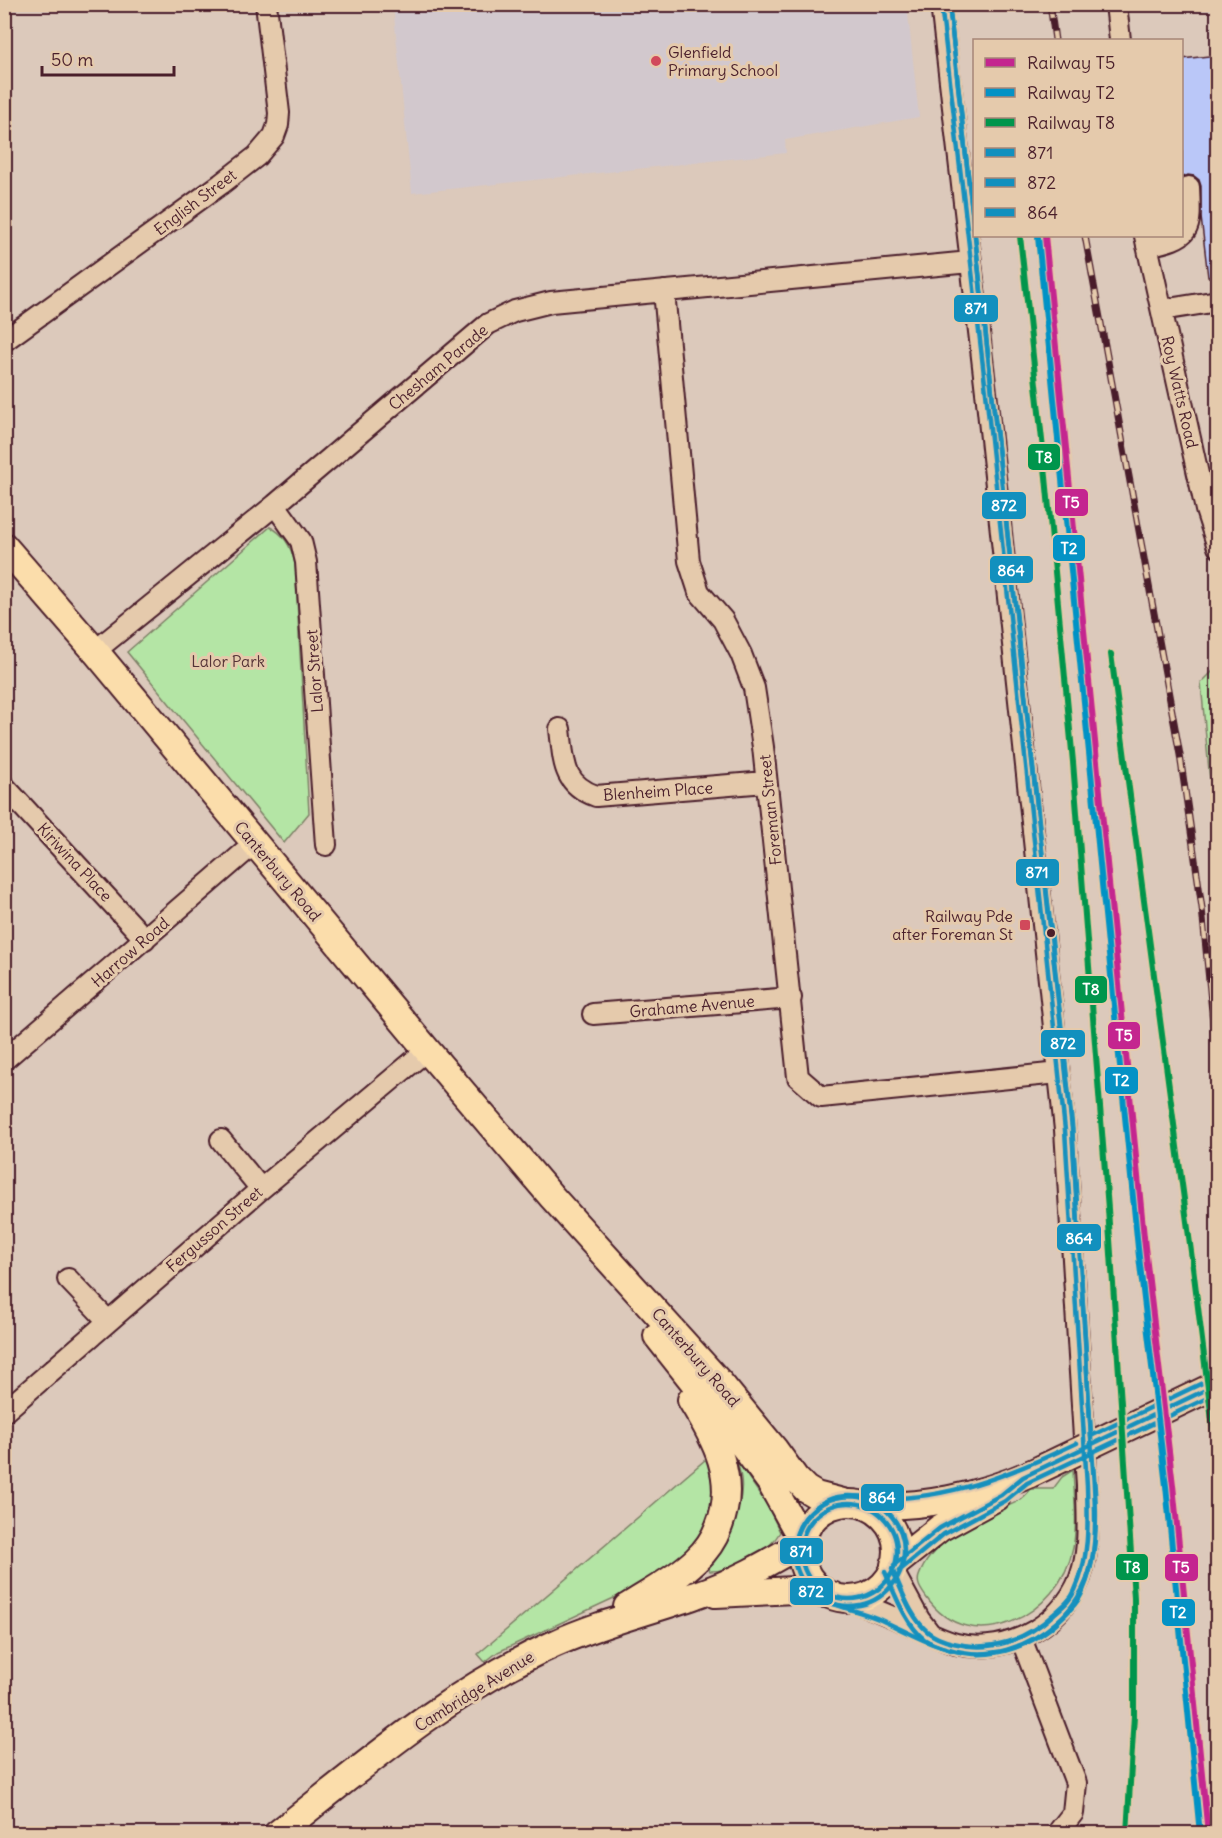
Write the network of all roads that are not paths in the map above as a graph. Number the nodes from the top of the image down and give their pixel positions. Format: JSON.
{"nodes":[{"id":1,"x":266,"y":4,"type":"edge"},
{"id":2,"x":941,"y":4,"type":"edge"},
{"id":3,"x":1116,"y":4,"type":"edge"},
{"id":4,"x":1120,"y":39,"type":"edge"},
{"id":5,"x":1189,"y":188,"type":"dead end"},
{"id":6,"x":1183,"y":235,"type":"edge"},
{"id":7,"x":1178,"y":237,"type":"edge"},
{"id":8,"x":1146,"y":241,"type":"edge"},
{"id":9,"x":970,"y":262,"type":"junction"},
{"id":10,"x":664,"y":291,"type":"junction"},
{"id":11,"x":1218,"y":302,"type":"edge"},
{"id":12,"x":1162,"y":310,"type":"junction"},
{"id":13,"x":4,"y":341,"type":"edge"},
{"id":14,"x":275,"y":505,"type":"junction"},
{"id":15,"x":4,"y":546,"type":"edge"},
{"id":16,"x":1218,"y":547,"type":"edge"},
{"id":17,"x":95,"y":651,"type":"junction"},
{"id":18,"x":560,"y":729,"type":"dead end"},
{"id":19,"x":766,"y":782,"type":"junction"},
{"id":20,"x":4,"y":786,"type":"edge"},
{"id":21,"x":255,"y":843,"type":"junction"},
{"id":22,"x":326,"y":845,"type":"dead end"},
{"id":23,"x":145,"y":939,"type":"junction"},
{"id":24,"x":791,"y":998,"type":"junction"},
{"id":25,"x":593,"y":1014,"type":"dead end"},
{"id":26,"x":427,"y":1050,"type":"junction"},
{"id":27,"x":4,"y":1060,"type":"edge"},
{"id":28,"x":1059,"y":1073,"type":"junction"},
{"id":29,"x":221,"y":1140,"type":"dead end"},
{"id":30,"x":261,"y":1189,"type":"junction"},
{"id":31,"x":552,"y":1197,"type":"junction"},
{"id":32,"x":68,"y":1279,"type":"dead end"},
{"id":33,"x":635,"y":1309,"type":"junction"},
{"id":34,"x":108,"y":1321,"type":"junction"},
{"id":35,"x":1218,"y":1384,"type":"edge"},
{"id":36,"x":4,"y":1413,"type":"edge"},
{"id":37,"x":1026,"y":1475,"type":"junction"},
{"id":38,"x":853,"y":1504,"type":"junction"},
{"id":39,"x":802,"y":1542,"type":"junction"},
{"id":40,"x":893,"y":1567,"type":"junction"},
{"id":41,"x":697,"y":1595,"type":"junction"},
{"id":42,"x":837,"y":1597,"type":"junction"},
{"id":43,"x":596,"y":1626,"type":"junction"},
{"id":44,"x":931,"y":1634,"type":"junction"},
{"id":45,"x":1021,"y":1638,"type":"junction"},
{"id":46,"x":1059,"y":1832,"type":"dead end"},
{"id":47,"x":277,"y":1833,"type":"edge"}],
"edges":[{"from":1,"to":13,"type":"street","name":"English Street"},
{"from":2,"to":9,"type":"street"},
{"from":3,"to":4,"type":"street"},
{"from":5,"to":6,"type":"street"},
{"from":7,"to":8,"type":"street"},
{"from":8,"to":12,"type":"street","name":"Roy Watts Road"},
{"from":9,"to":10,"type":"street","name":"Chesham Parade"},
{"from":9,"to":28,"type":"street"},
{"from":10,"to":14,"type":"street","name":"Chesham Parade"},
{"from":10,"to":19,"type":"street","name":"Foreman Street"},
{"from":11,"to":12,"type":"street"},
{"from":12,"to":16,"type":"street","name":"Roy Watts Road"},
{"from":14,"to":17,"type":"street","name":"Chesham Parade"},
{"from":14,"to":22,"type":"street","name":"Lalor Street"},
{"from":15,"to":17,"type":"main road","name":"Canterbury Road"},
{"from":17,"to":21,"type":"main road","name":"Canterbury Road"},
{"from":18,"to":19,"type":"street","name":"Blenheim Place"},
{"from":19,"to":24,"type":"street","name":"Foreman Street"},
{"from":20,"to":23,"type":"street","name":"Kiriwina Place"},
{"from":21,"to":23,"type":"street","name":"Harrow Road"},
{"from":21,"to":26,"type":"main road","name":"Canterbury Road"},
{"from":23,"to":27,"type":"street","name":"Harrow Road"},
{"from":24,"to":25,"type":"street","name":"Grahame Avenue"},
{"from":24,"to":28,"type":"street","name":"Foreman Street"},
{"from":26,"to":30,"type":"street","name":"Fergusson Street"},
{"from":26,"to":31,"type":"main road","name":"Canterbury Road"},
{"from":28,"to":45,"type":"street"},
{"from":29,"to":30,"type":"street"},
{"from":30,"to":34,"type":"street","name":"Fergusson Street"},
{"from":31,"to":33,"type":"main road","name":"Canterbury Road"},
{"from":31,"to":38,"type":"main road","name":"Canterbury Road"},
{"from":32,"to":34,"type":"street"},
{"from":33,"to":39,"type":"main road","name":"Canterbury Road"},
{"from":33,"to":43,"type":"main road"},
{"from":34,"to":36,"type":"street","name":"Fergusson Street"},
{"from":35,"to":37,"type":"main road","bridge":true},
{"from":37,"to":38,"type":"main road"},
{"from":37,"to":40,"type":"main road"},
{"from":38,"to":39,"type":"main road"},
{"from":38,"to":40,"type":"main road"},
{"from":39,"to":41,"type":"main road","name":"Cambridge Avenue"},
{"from":39,"to":42,"type":"main road"},
{"from":40,"to":42,"type":"main road"},
{"from":40,"to":44,"type":"street"},
{"from":41,"to":42,"type":"main road","name":"Cambridge Avenue"},
{"from":41,"to":43,"type":"main road","name":"Cambridge Avenue"},
{"from":42,"to":44,"type":"street"},
{"from":43,"to":47,"type":"main road","name":"Cambridge Avenue"},
{"from":44,"to":45,"type":"street"},
{"from":45,"to":46,"type":"street"}]}
